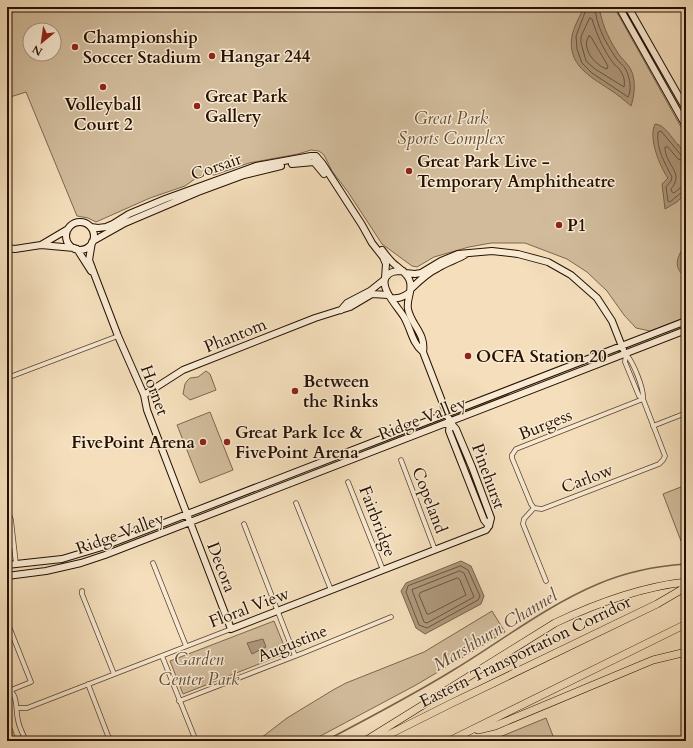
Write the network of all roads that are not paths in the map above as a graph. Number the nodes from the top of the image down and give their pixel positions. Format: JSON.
{"nodes":[{"id":1,"x":619,"y":7,"type":"edge"},
{"id":2,"x":628,"y":7,"type":"edge"},
{"id":3,"x":686,"y":109,"type":"edge"},
{"id":4,"x":686,"y":126,"type":"edge"},
{"id":5,"x":338,"y":190,"type":"junction"},
{"id":6,"x":362,"y":225,"type":"junction"},
{"id":7,"x":91,"y":227,"type":"junction"},
{"id":8,"x":68,"y":229,"type":"junction"},
{"id":9,"x":92,"y":242,"type":"junction"},
{"id":10,"x":41,"y":245,"type":"junction"},
{"id":11,"x":7,"y":248,"type":"edge"},
{"id":12,"x":75,"y":248,"type":"junction"},
{"id":13,"x":466,"y":254,"type":"junction"},
{"id":14,"x":404,"y":272,"type":"junction"},
{"id":15,"x":95,"y":276,"type":"junction"},
{"id":16,"x":385,"y":278,"type":"junction"},
{"id":17,"x":410,"y":291,"type":"junction"},
{"id":18,"x":390,"y":296,"type":"junction"},
{"id":19,"x":341,"y":310,"type":"junction"},
{"id":20,"x":686,"y":321,"type":"edge"},
{"id":21,"x":686,"y":330,"type":"edge"},
{"id":22,"x":118,"y":336,"type":"junction"},
{"id":23,"x":622,"y":346,"type":"junction"},
{"id":24,"x":423,"y":352,"type":"junction"},
{"id":25,"x":626,"y":354,"type":"junction"},
{"id":26,"x":7,"y":378,"type":"edge"},
{"id":27,"x":144,"y":395,"type":"junction"},
{"id":28,"x":643,"y":399,"type":"junction"},
{"id":29,"x":686,"y":413,"type":"edge"},
{"id":30,"x":447,"y":414,"type":"junction"},
{"id":31,"x":450,"y":422,"type":"junction"},
{"id":32,"x":653,"y":426,"type":"junction"},
{"id":33,"x":401,"y":460,"type":"dead end"},
{"id":34,"x":348,"y":482,"type":"dead end"},
{"id":35,"x":296,"y":503,"type":"dead end"},
{"id":36,"x":534,"y":508,"type":"junction"},
{"id":37,"x":7,"y":509,"type":"edge"},
{"id":38,"x":188,"y":515,"type":"junction"},
{"id":39,"x":190,"y":522,"type":"junction"},
{"id":40,"x":244,"y":524,"type":"dead end"},
{"id":41,"x":489,"y":526,"type":"joint"},
{"id":42,"x":102,"y":547,"type":"junction"},
{"id":43,"x":435,"y":550,"type":"junction"},
{"id":44,"x":106,"y":556,"type":"junction"},
{"id":45,"x":152,"y":563,"type":"dead end"},
{"id":46,"x":16,"y":564,"type":"junction"},
{"id":47,"x":7,"y":565,"type":"edge"},
{"id":48,"x":382,"y":570,"type":"junction"},
{"id":49,"x":7,"y":576,"type":"edge"},
{"id":50,"x":546,"y":581,"type":"dead end"},
{"id":51,"x":686,"y":582,"type":"edge"},
{"id":52,"x":686,"y":588,"type":"edge"},
{"id":53,"x":331,"y":590,"type":"junction"},
{"id":54,"x":82,"y":591,"type":"dead end"},
{"id":55,"x":278,"y":610,"type":"junction"},
{"id":56,"x":391,"y":617,"type":"dead end"},
{"id":57,"x":7,"y":624,"type":"edge"},
{"id":58,"x":686,"y":624,"type":"edge"},
{"id":59,"x":230,"y":629,"type":"junction"},
{"id":60,"x":186,"y":646,"type":"junction"},
{"id":61,"x":686,"y":652,"type":"edge"},
{"id":62,"x":162,"y":656,"type":"junction"},
{"id":63,"x":295,"y":656,"type":"junction"},
{"id":64,"x":114,"y":674,"type":"junction"},
{"id":65,"x":88,"y":684,"type":"junction"},
{"id":66,"x":9,"y":689,"type":"edge"},
{"id":67,"x":179,"y":701,"type":"junction"},
{"id":68,"x":18,"y":708,"type":"junction"},
{"id":69,"x":460,"y":735,"type":"junction"},
{"id":70,"x":26,"y":741,"type":"edge"},
{"id":71,"x":110,"y":741,"type":"edge"},
{"id":72,"x":196,"y":741,"type":"edge"},
{"id":73,"x":365,"y":741,"type":"edge"},
{"id":74,"x":376,"y":741,"type":"edge"},
{"id":75,"x":449,"y":741,"type":"edge"}],
"edges":[{"from":1,"to":4,"type":"street"},
{"from":2,"to":3,"type":"street"},
{"from":5,"to":6,"type":"street","name":"Corsair"},
{"from":5,"to":7,"type":"street","name":"Corsair"},
{"from":5,"to":9,"type":"street","name":"Corsair"},
{"from":6,"to":14,"type":"street","name":"Corsair"},
{"from":6,"to":16,"type":"street","name":"Corsair"},
{"from":7,"to":8,"type":"street"},
{"from":7,"to":9,"type":"street"},
{"from":8,"to":10,"type":"street"},
{"from":8,"to":12,"type":"street"},
{"from":9,"to":12,"type":"street"},
{"from":9,"to":15,"type":"street","name":"Hornet"},
{"from":10,"to":11,"type":"street"},
{"from":10,"to":12,"type":"street"},
{"from":12,"to":15,"type":"street","name":"Hornet"},
{"from":13,"to":14,"type":"street"},
{"from":13,"to":17,"type":"street"},
{"from":13,"to":23,"type":"street"},
{"from":14,"to":16,"type":"street"},
{"from":14,"to":17,"type":"street"},
{"from":15,"to":22,"type":"street","name":"Hornet"},
{"from":16,"to":18,"type":"street"},
{"from":16,"to":19,"type":"street","name":"Phantom"},
{"from":17,"to":18,"type":"street"},
{"from":17,"to":24,"type":"street"},
{"from":18,"to":19,"type":"street","name":"Phantom"},
{"from":18,"to":24,"type":"street"},
{"from":19,"to":27,"type":"street","name":"Phantom"},
{"from":20,"to":23,"type":"street","name":"Ridge Valley"},
{"from":21,"to":25,"type":"street","name":"Ridge Valley"},
{"from":22,"to":26,"type":"street"},
{"from":22,"to":27,"type":"street","name":"Hornet"},
{"from":23,"to":25,"type":"street"},
{"from":23,"to":30,"type":"street","name":"Ridge Valley"},
{"from":24,"to":30,"type":"street"},
{"from":25,"to":28,"type":"street","name":"Carlow"},
{"from":25,"to":31,"type":"street","name":"Ridge Valley"},
{"from":27,"to":38,"type":"street","name":"Hornet"},
{"from":28,"to":32,"type":"street","name":"Carlow"},
{"from":28,"to":36,"type":"street","name":"Burgess"},
{"from":29,"to":32,"type":"street"},
{"from":30,"to":31,"type":"street"},
{"from":30,"to":38,"type":"street","name":"Ridge Valley"},
{"from":31,"to":39,"type":"street","name":"Ridge Valley"},
{"from":31,"to":41,"type":"street","name":"Pinehurst"},
{"from":32,"to":36,"type":"street","name":"Carlow"},
{"from":33,"to":43,"type":"street","name":"Copeland"},
{"from":34,"to":48,"type":"street","name":"Fairbridge"},
{"from":35,"to":53,"type":"street"},
{"from":36,"to":50,"type":"street"},
{"from":37,"to":46,"type":"street"},
{"from":38,"to":39,"type":"street","name":"Decora"},
{"from":38,"to":42,"type":"street","name":"Ridge Valley"},
{"from":39,"to":44,"type":"street","name":"Ridge Valley"},
{"from":39,"to":59,"type":"street","name":"Decora"},
{"from":40,"to":55,"type":"street"},
{"from":41,"to":43,"type":"street","name":"Floral View"},
{"from":42,"to":44,"type":"street"},
{"from":42,"to":46,"type":"street","name":"Ridge Valley"},
{"from":43,"to":48,"type":"street","name":"Floral View"},
{"from":44,"to":49,"type":"street","name":"Ridge Valley"},
{"from":45,"to":60,"type":"street"},
{"from":46,"to":47,"type":"street","name":"Ridge Valley"},
{"from":48,"to":53,"type":"street","name":"Floral View"},
{"from":51,"to":73,"type":"highway"},
{"from":52,"to":74,"type":"highway","name":"Eastern Transportation Corridor"},
{"from":53,"to":55,"type":"street","name":"Floral View"},
{"from":54,"to":64,"type":"street"},
{"from":55,"to":59,"type":"street","name":"Floral View"},
{"from":55,"to":63,"type":"street"},
{"from":56,"to":63,"type":"street","name":"Augustine"},
{"from":57,"to":66,"type":"street"},
{"from":58,"to":69,"type":"highway"},
{"from":59,"to":60,"type":"street","name":"Floral View"},
{"from":60,"to":62,"type":"street","name":"Floral View"},
{"from":61,"to":69,"type":"highway"},
{"from":62,"to":64,"type":"street","name":"Floral View"},
{"from":62,"to":67,"type":"street"},
{"from":63,"to":67,"type":"street","name":"Augustine"},
{"from":64,"to":65,"type":"street","name":"Floral View"},
{"from":65,"to":68,"type":"street","name":"Floral View"},
{"from":65,"to":71,"type":"street"},
{"from":66,"to":68,"type":"street"},
{"from":67,"to":72,"type":"street"},
{"from":68,"to":70,"type":"street"},
{"from":69,"to":75,"type":"highway"}]}
